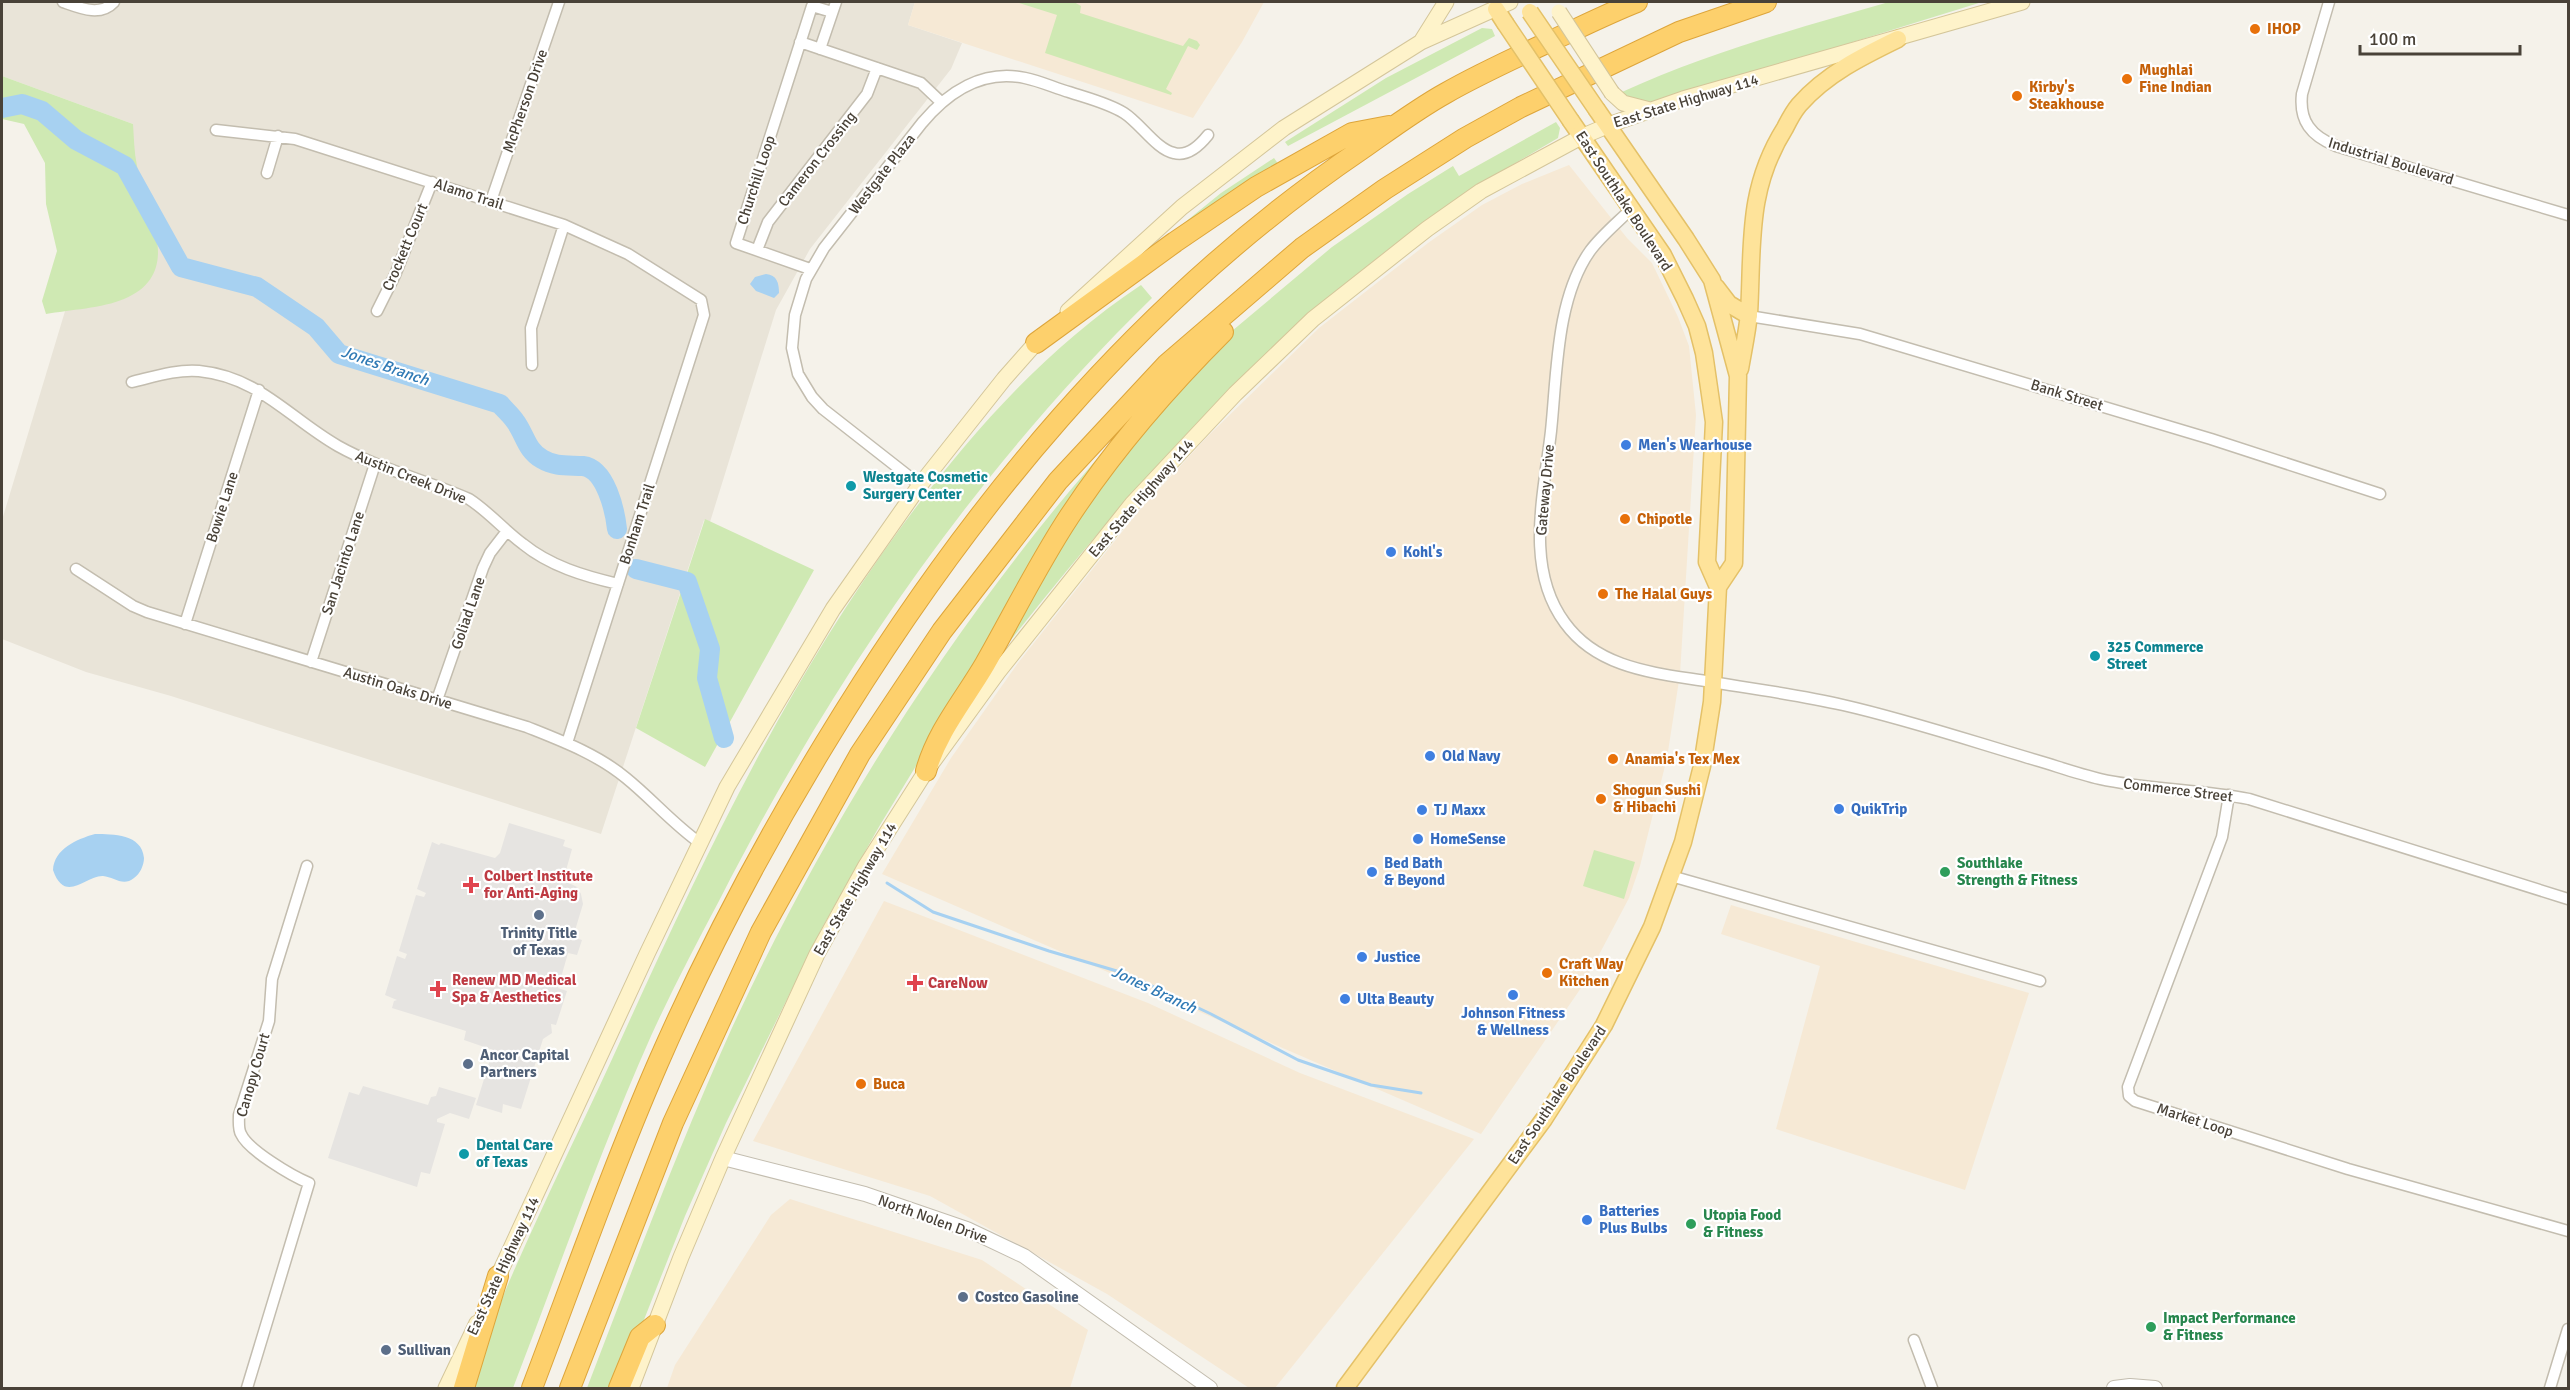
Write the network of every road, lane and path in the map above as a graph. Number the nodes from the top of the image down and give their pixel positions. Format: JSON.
{"nodes":[{"id":1,"x":63,"y":2,"type":"edge"},
{"id":2,"x":559,"y":2,"type":"edge"},
{"id":3,"x":1446,"y":2,"type":"edge"},
{"id":4,"x":1637,"y":2,"type":"edge"},
{"id":5,"x":1766,"y":2,"type":"edge"},
{"id":6,"x":2022,"y":2,"type":"edge"},
{"id":7,"x":2329,"y":2,"type":"edge"},
{"id":8,"x":111,"y":4,"type":"edge"},
{"id":9,"x":834,"y":7,"type":"edge"},
{"id":10,"x":1527,"y":7,"type":"edge"},
{"id":11,"x":1559,"y":7,"type":"edge"},
{"id":12,"x":1501,"y":9,"type":"edge"},
{"id":13,"x":1898,"y":39,"type":"junction"},
{"id":14,"x":800,"y":42,"type":"junction"},
{"id":15,"x":1421,"y":42,"type":"junction"},
{"id":16,"x":820,"y":49,"type":"junction"},
{"id":17,"x":877,"y":68,"type":"junction"},
{"id":18,"x":941,"y":102,"type":"junction"},
{"id":19,"x":1650,"y":110,"type":"junction"},
{"id":20,"x":1397,"y":124,"type":"junction"},
{"id":21,"x":1606,"y":126,"type":"junction"},
{"id":22,"x":216,"y":130,"type":"dead end"},
{"id":23,"x":1208,"y":135,"type":"dead end"},
{"id":24,"x":278,"y":136,"type":"junction"},
{"id":25,"x":1581,"y":137,"type":"junction"},
{"id":26,"x":267,"y":173,"type":"dead end"},
{"id":27,"x":432,"y":182,"type":"junction"},
{"id":28,"x":491,"y":201,"type":"junction"},
{"id":29,"x":1362,"y":204,"type":"junction"},
{"id":30,"x":1630,"y":210,"type":"junction"},
{"id":31,"x":2568,"y":215,"type":"edge"},
{"id":32,"x":564,"y":225,"type":"junction"},
{"id":33,"x":757,"y":250,"type":"junction"},
{"id":34,"x":810,"y":269,"type":"junction"},
{"id":35,"x":1712,"y":280,"type":"junction"},
{"id":36,"x":703,"y":304,"type":"joint"},
{"id":37,"x":377,"y":311,"type":"dead end"},
{"id":38,"x":1749,"y":316,"type":"junction"},
{"id":39,"x":1036,"y":343,"type":"junction"},
{"id":40,"x":532,"y":365,"type":"dead end"},
{"id":41,"x":1738,"y":376,"type":"junction"},
{"id":42,"x":132,"y":381,"type":"dead end"},
{"id":43,"x":260,"y":390,"type":"junction"},
{"id":44,"x":375,"y":464,"type":"junction"},
{"id":45,"x":920,"y":485,"type":"junction"},
{"id":46,"x":2380,"y":494,"type":"dead end"},
{"id":47,"x":507,"y":531,"type":"junction"},
{"id":48,"x":76,"y":569,"type":"dead end"},
{"id":49,"x":618,"y":584,"type":"junction"},
{"id":50,"x":1718,"y":587,"type":"junction"},
{"id":51,"x":185,"y":624,"type":"junction"},
{"id":52,"x":311,"y":662,"type":"junction"},
{"id":53,"x":1713,"y":682,"type":"junction"},
{"id":54,"x":437,"y":700,"type":"junction"},
{"id":55,"x":567,"y":743,"type":"junction"},
{"id":56,"x":926,"y":771,"type":"junction"},
{"id":57,"x":2229,"y":795,"type":"junction"},
{"id":58,"x":700,"y":843,"type":"junction"},
{"id":59,"x":307,"y":866,"type":"dead end"},
{"id":60,"x":1671,"y":876,"type":"junction"},
{"id":61,"x":2568,"y":899,"type":"edge"},
{"id":62,"x":2040,"y":981,"type":"dead end"},
{"id":63,"x":723,"y":1158,"type":"junction"},
{"id":64,"x":2568,"y":1231,"type":"edge"},
{"id":65,"x":498,"y":1276,"type":"junction"},
{"id":66,"x":655,"y":1325,"type":"junction"},
{"id":67,"x":2568,"y":1329,"type":"edge"},
{"id":68,"x":1914,"y":1340,"type":"dead end"},
{"id":69,"x":247,"y":1389,"type":"edge"},
{"id":70,"x":446,"y":1389,"type":"edge"},
{"id":71,"x":464,"y":1389,"type":"edge"},
{"id":72,"x":532,"y":1389,"type":"edge"},
{"id":73,"x":570,"y":1389,"type":"edge"},
{"id":74,"x":619,"y":1389,"type":"edge"},
{"id":75,"x":631,"y":1389,"type":"edge"},
{"id":76,"x":1210,"y":1389,"type":"edge"},
{"id":77,"x":1345,"y":1389,"type":"edge"},
{"id":78,"x":1932,"y":1389,"type":"edge"},
{"id":79,"x":2114,"y":1389,"type":"edge"},
{"id":80,"x":2155,"y":1389,"type":"edge"},
{"id":81,"x":2550,"y":1389,"type":"edge"}],
"edges":[{"from":1,"to":8,"type":"street"},
{"from":2,"to":28,"type":"street","name":"McPherson Drive"},
{"from":3,"to":15,"type":"main road"},
{"from":4,"to":20,"type":"highway"},
{"from":5,"to":29,"type":"highway"},
{"from":6,"to":13,"type":"main road","name":"East State Highway 114"},
{"from":7,"to":31,"type":"street","name":"Industrial Boulevard"},
{"from":9,"to":14,"type":"street","name":"Churchill Loop"},
{"from":9,"to":16,"type":"street"},
{"from":10,"to":21,"type":"main road","name":"East Southlake Boulevard","bridge":true},
{"from":11,"to":19,"type":"main road","bridge":true},
{"from":12,"to":15,"type":"main road","name":"East State Highway 114"},
{"from":12,"to":25,"type":"main road","name":"East Southlake Boulevard","bridge":true},
{"from":13,"to":19,"type":"main road","name":"East State Highway 114"},
{"from":13,"to":38,"type":"main road"},
{"from":14,"to":16,"type":"street"},
{"from":14,"to":33,"type":"street","name":"Churchill Loop"},
{"from":15,"to":39,"type":"main road","name":"East State Highway 114"},
{"from":16,"to":17,"type":"street"},
{"from":17,"to":18,"type":"street"},
{"from":17,"to":33,"type":"street","name":"Cameron Crossing"},
{"from":18,"to":23,"type":"street","name":"Westgate Plaza"},
{"from":18,"to":34,"type":"street","name":"Westgate Plaza"},
{"from":19,"to":21,"type":"main road","name":"East State Highway 114"},
{"from":20,"to":39,"type":"highway"},
{"from":20,"to":72,"type":"highway"},
{"from":21,"to":25,"type":"main road","name":"East State Highway 114"},
{"from":21,"to":35,"type":"main road","name":"East Southlake Boulevard"},
{"from":22,"to":24,"type":"street","name":"Alamo Trail"},
{"from":24,"to":26,"type":"street"},
{"from":24,"to":27,"type":"street","name":"Alamo Trail"},
{"from":25,"to":30,"type":"main road","name":"East Southlake Boulevard"},
{"from":25,"to":56,"type":"main road","name":"East State Highway 114"},
{"from":27,"to":28,"type":"street","name":"Alamo Trail"},
{"from":27,"to":37,"type":"street","name":"Crockett Court"},
{"from":28,"to":32,"type":"street","name":"Alamo Trail"},
{"from":29,"to":56,"type":"highway"},
{"from":29,"to":73,"type":"highway"},
{"from":30,"to":50,"type":"main road","name":"East Southlake Boulevard"},
{"from":30,"to":53,"type":"street","name":"Gateway Drive"},
{"from":32,"to":36,"type":"street","name":"Alamo Trail"},
{"from":32,"to":40,"type":"street"},
{"from":33,"to":34,"type":"street","name":"Churchill Loop"},
{"from":34,"to":45,"type":"street","name":"Westgate Plaza"},
{"from":35,"to":38,"type":"main road"},
{"from":35,"to":41,"type":"main road","name":"East Southlake Boulevard"},
{"from":36,"to":49,"type":"street","name":"Bonham Trail"},
{"from":38,"to":41,"type":"main road"},
{"from":38,"to":46,"type":"street","name":"Bank Street"},
{"from":39,"to":45,"type":"main road","name":"East State Highway 114"},
{"from":41,"to":50,"type":"main road","name":"East Southlake Boulevard"},
{"from":42,"to":43,"type":"street","name":"Austin Creek Drive"},
{"from":43,"to":44,"type":"street","name":"Austin Creek Drive"},
{"from":43,"to":51,"type":"street","name":"Bowie Lane"},
{"from":44,"to":47,"type":"street","name":"Austin Creek Drive"},
{"from":44,"to":52,"type":"street","name":"San Jacinto Lane"},
{"from":45,"to":58,"type":"main road","name":"East State Highway 114"},
{"from":47,"to":49,"type":"street","name":"Austin Creek Drive"},
{"from":47,"to":54,"type":"street","name":"Goliad Lane"},
{"from":48,"to":51,"type":"street","name":"Austin Oaks Drive"},
{"from":49,"to":55,"type":"street","name":"Bonham Trail"},
{"from":50,"to":53,"type":"main road","name":"East Southlake Boulevard"},
{"from":51,"to":52,"type":"street","name":"Austin Oaks Drive"},
{"from":52,"to":54,"type":"street","name":"Austin Oaks Drive"},
{"from":53,"to":57,"type":"street","name":"Commerce Street"},
{"from":53,"to":60,"type":"main road","name":"East Southlake Boulevard"},
{"from":54,"to":55,"type":"street","name":"Austin Oaks Drive"},
{"from":55,"to":58,"type":"street","name":"Austin Oaks Drive"},
{"from":56,"to":63,"type":"main road","name":"East State Highway 114"},
{"from":57,"to":61,"type":"street","name":"Commerce Street"},
{"from":57,"to":64,"type":"street","name":"Market Loop"},
{"from":58,"to":65,"type":"main road","name":"East State Highway 114"},
{"from":59,"to":69,"type":"street","name":"Canopy Court"},
{"from":60,"to":62,"type":"street"},
{"from":60,"to":77,"type":"main road","name":"East Southlake Boulevard"},
{"from":63,"to":66,"type":"main road","name":"East State Highway 114"},
{"from":63,"to":76,"type":"street","name":"North Nolen Drive"},
{"from":65,"to":70,"type":"main road","name":"East State Highway 114"},
{"from":65,"to":71,"type":"highway"},
{"from":66,"to":74,"type":"highway"},
{"from":66,"to":75,"type":"main road","name":"East State Highway 114"},
{"from":67,"to":81,"type":"street"},
{"from":68,"to":78,"type":"street"},
{"from":79,"to":80,"type":"street"}]}
